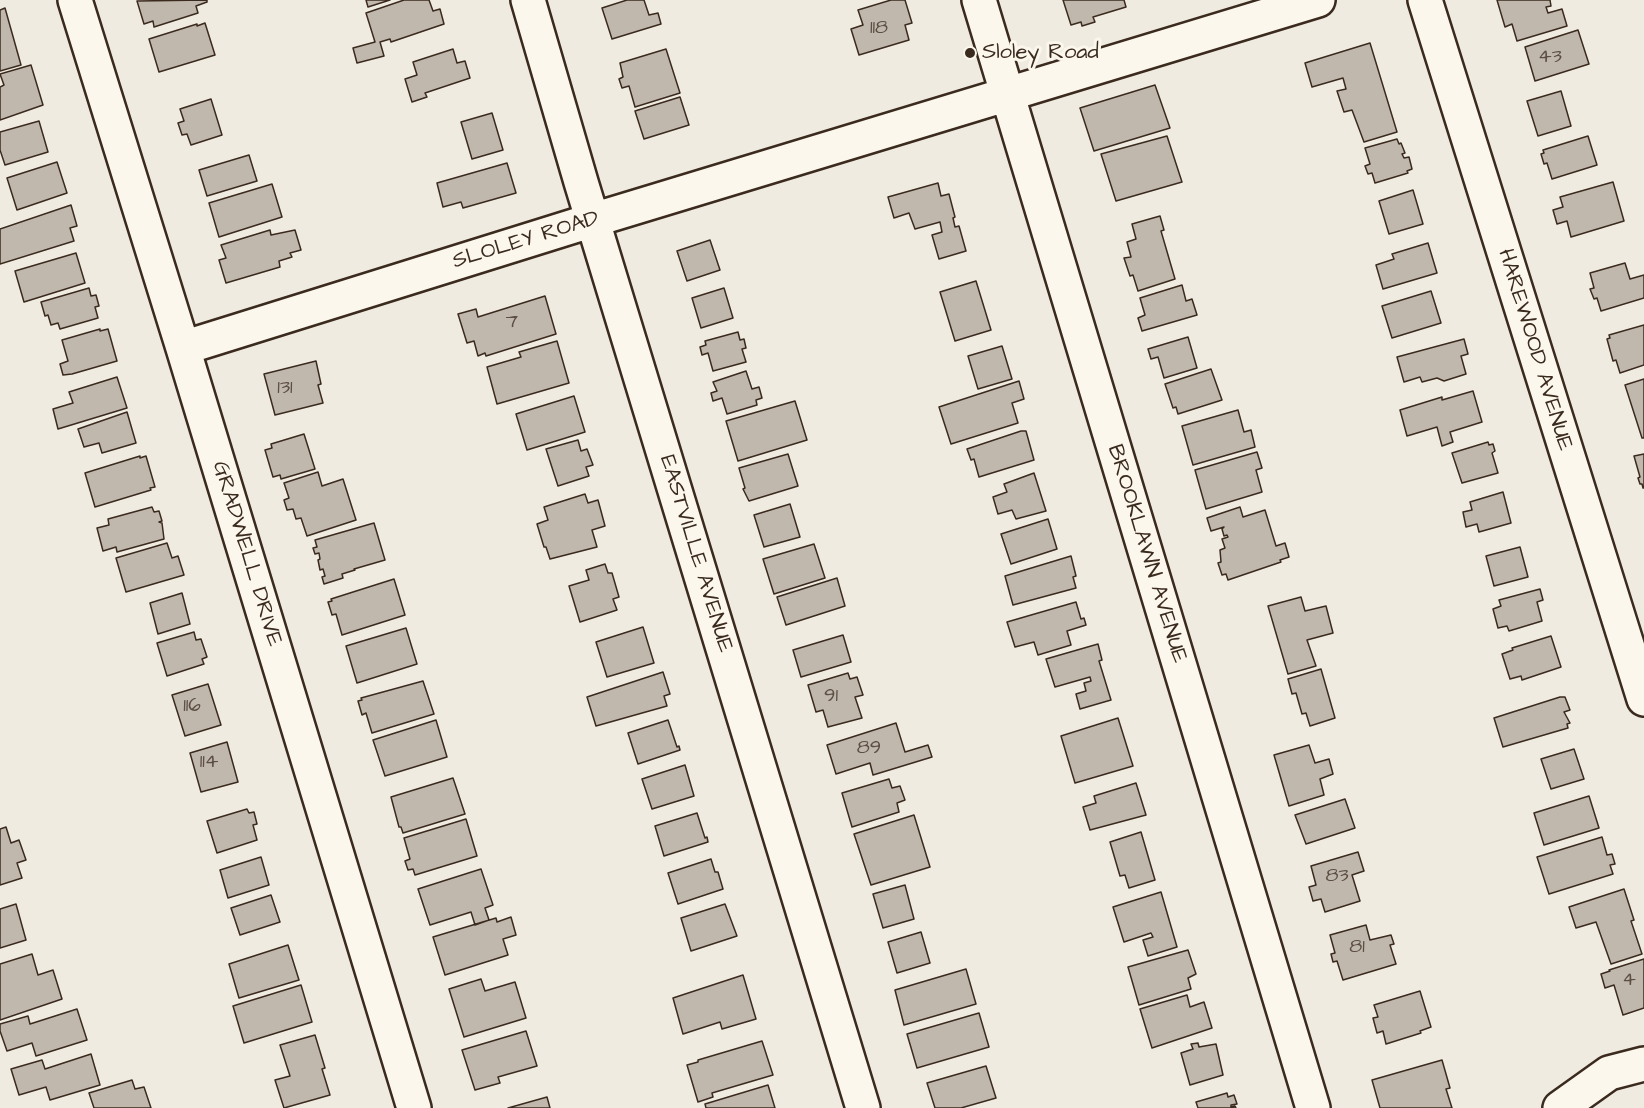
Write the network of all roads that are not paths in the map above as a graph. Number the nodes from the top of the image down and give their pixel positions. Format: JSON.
{"nodes":[{"id":1,"x":75,"y":0,"type":"edge"},
{"id":2,"x":528,"y":0,"type":"edge"},
{"id":3,"x":979,"y":0,"type":"edge"},
{"id":4,"x":1318,"y":0,"type":"edge"},
{"id":5,"x":1425,"y":0,"type":"edge"},
{"id":6,"x":1007,"y":94,"type":"junction"},
{"id":7,"x":593,"y":220,"type":"junction"},
{"id":8,"x":183,"y":348,"type":"junction"},
{"id":9,"x":1644,"y":699,"type":"edge"},
{"id":10,"x":1644,"y":1064,"type":"edge"},
{"id":11,"x":414,"y":1108,"type":"edge"},
{"id":12,"x":863,"y":1108,"type":"edge"},
{"id":13,"x":1313,"y":1108,"type":"edge"},
{"id":14,"x":1560,"y":1108,"type":"edge"}],
"edges":[{"from":1,"to":8,"type":"street","name":"GRADWELL DRIVE"},
{"from":2,"to":7,"type":"street","name":"EASTVILLE AVENUE"},
{"from":3,"to":6,"type":"street","name":"BROOKLAWN AVENUE"},
{"from":4,"to":6,"type":"street","name":"SLOLEY ROAD"},
{"from":5,"to":9,"type":"street","name":"HAREWOOD AVENUE"},
{"from":6,"to":7,"type":"street","name":"SLOLEY ROAD"},
{"from":6,"to":13,"type":"street","name":"BROOKLAWN AVENUE"},
{"from":7,"to":8,"type":"street","name":"SLOLEY ROAD"},
{"from":7,"to":12,"type":"street","name":"EASTVILLE AVENUE"},
{"from":8,"to":11,"type":"street","name":"GRADWELL DRIVE"},
{"from":10,"to":14,"type":"street"}]}
